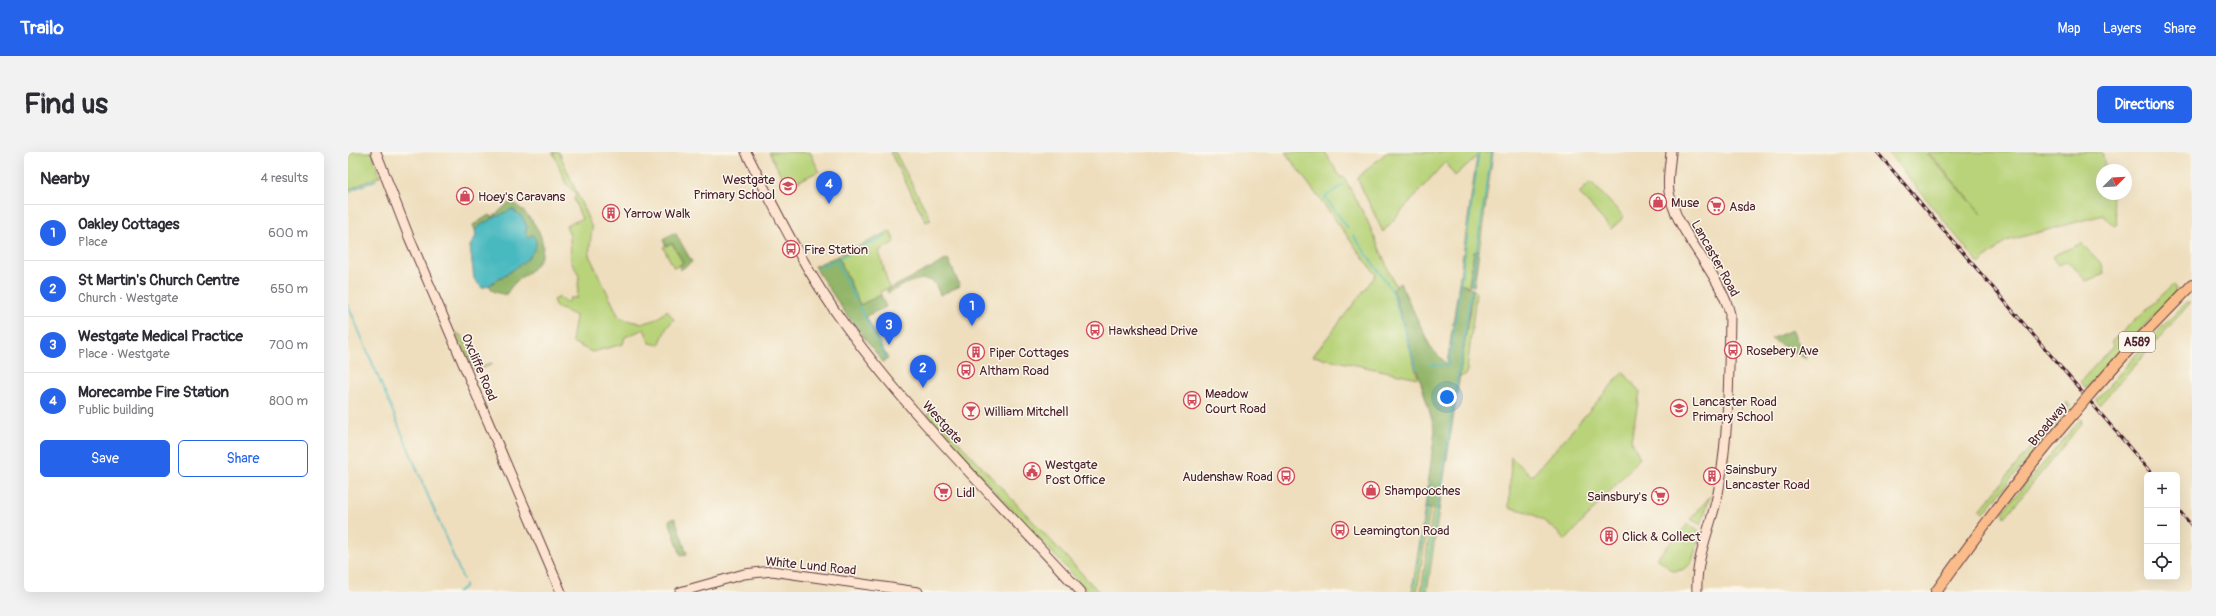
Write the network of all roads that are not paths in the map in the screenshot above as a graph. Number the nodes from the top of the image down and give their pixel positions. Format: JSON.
{"nodes":[{"id":1,"x":376,"y":152,"type":"edge"},
{"id":2,"x":746,"y":152,"type":"edge"},
{"id":3,"x":1671,"y":152,"type":"edge"},
{"id":4,"x":2192,"y":285,"type":"edge"},
{"id":5,"x":561,"y":592,"type":"edge"},
{"id":6,"x":680,"y":592,"type":"edge"},
{"id":7,"x":918,"y":592,"type":"edge"},
{"id":8,"x":1081,"y":592,"type":"edge"},
{"id":9,"x":1697,"y":592,"type":"edge"},
{"id":10,"x":1936,"y":592,"type":"edge"}],
"edges":[{"from":1,"to":5,"type":"main road","name":"Oxcliffe Road"},
{"from":2,"to":8,"type":"main road","name":"Westgate"},
{"from":3,"to":9,"type":"main road","name":"Lancaster Road"},
{"from":4,"to":10,"type":"main road","name":"Broadway","number":"A589","bridge":true},
{"from":6,"to":7,"type":"main road","name":"White Lund Road"}]}
